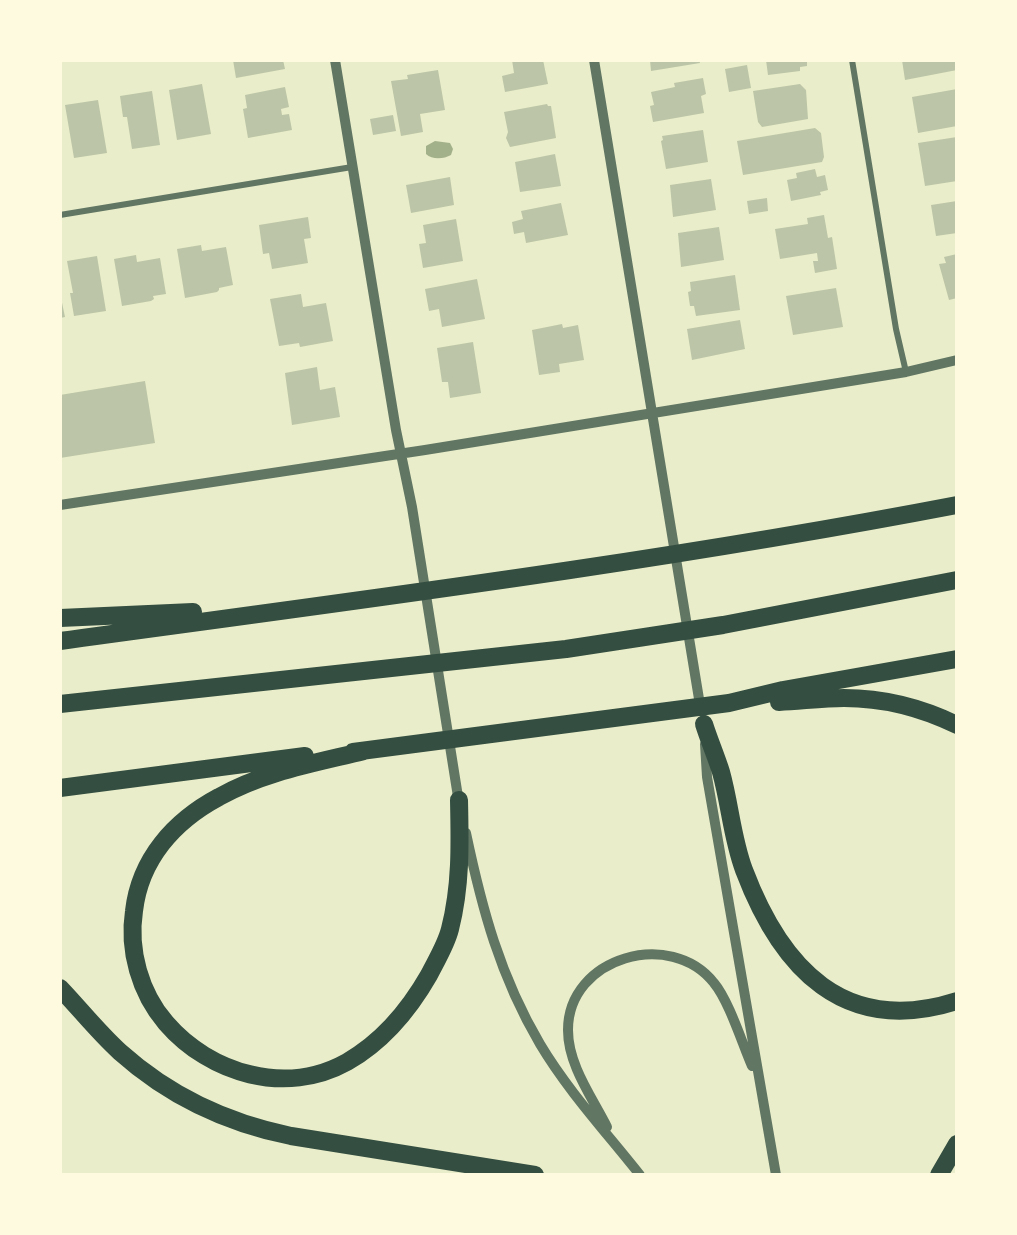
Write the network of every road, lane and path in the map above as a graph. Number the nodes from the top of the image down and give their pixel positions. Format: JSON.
{"nodes":[{"id":1,"x":335,"y":60,"type":"edge"},
{"id":2,"x":594,"y":60,"type":"edge"},
{"id":3,"x":852,"y":60,"type":"edge"},
{"id":4,"x":352,"y":167,"type":"junction"},
{"id":5,"x":60,"y":214,"type":"edge"},
{"id":6,"x":957,"y":360,"type":"edge"},
{"id":7,"x":906,"y":372,"type":"junction"},
{"id":8,"x":652,"y":412,"type":"junction"},
{"id":9,"x":401,"y":453,"type":"junction"},
{"id":10,"x":957,"y":505,"type":"edge"},
{"id":11,"x":60,"y":506,"type":"edge"},
{"id":12,"x":957,"y":579,"type":"edge"},
{"id":13,"x":318,"y":607,"type":"junction"},
{"id":14,"x":60,"y":618,"type":"edge"},
{"id":15,"x":60,"y":641,"type":"edge"},
{"id":16,"x":957,"y":659,"type":"edge"},
{"id":17,"x":729,"y":702,"type":"junction"},
{"id":18,"x":60,"y":704,"type":"edge"},
{"id":19,"x":704,"y":724,"type":"junction"},
{"id":20,"x":957,"y":725,"type":"edge"},
{"id":21,"x":364,"y":751,"type":"junction"},
{"id":22,"x":60,"y":788,"type":"edge"},
{"id":23,"x":459,"y":800,"type":"junction"},
{"id":24,"x":60,"y":988,"type":"edge"},
{"id":25,"x":957,"y":1001,"type":"edge"},
{"id":26,"x":759,"y":1083,"type":"junction"},
{"id":27,"x":957,"y":1144,"type":"edge"},
{"id":28,"x":618,"y":1149,"type":"junction"},
{"id":29,"x":535,"y":1175,"type":"edge"},
{"id":30,"x":640,"y":1175,"type":"edge"},
{"id":31,"x":776,"y":1175,"type":"edge"},
{"id":32,"x":939,"y":1175,"type":"edge"}],
"edges":[{"from":1,"to":4,"type":"street"},
{"from":2,"to":8,"type":"street"},
{"from":3,"to":7,"type":"street"},
{"from":4,"to":5,"type":"street"},
{"from":4,"to":9,"type":"street"},
{"from":6,"to":7,"type":"street"},
{"from":7,"to":8,"type":"street"},
{"from":8,"to":9,"type":"street"},
{"from":8,"to":19,"type":"street"},
{"from":9,"to":11,"type":"street"},
{"from":9,"to":23,"type":"street"},
{"from":10,"to":13,"type":"highway"},
{"from":12,"to":18,"type":"highway"},
{"from":13,"to":14,"type":"highway"},
{"from":13,"to":15,"type":"highway"},
{"from":16,"to":17,"type":"highway"},
{"from":17,"to":20,"type":"highway"},
{"from":17,"to":21,"type":"highway"},
{"from":19,"to":25,"type":"highway"},
{"from":19,"to":26,"type":"street"},
{"from":21,"to":22,"type":"highway"},
{"from":21,"to":23,"type":"highway"},
{"from":23,"to":28,"type":"street"},
{"from":24,"to":29,"type":"highway"},
{"from":26,"to":28,"type":"street"},
{"from":26,"to":31,"type":"street"},
{"from":27,"to":32,"type":"highway"},
{"from":28,"to":30,"type":"street"}]}
